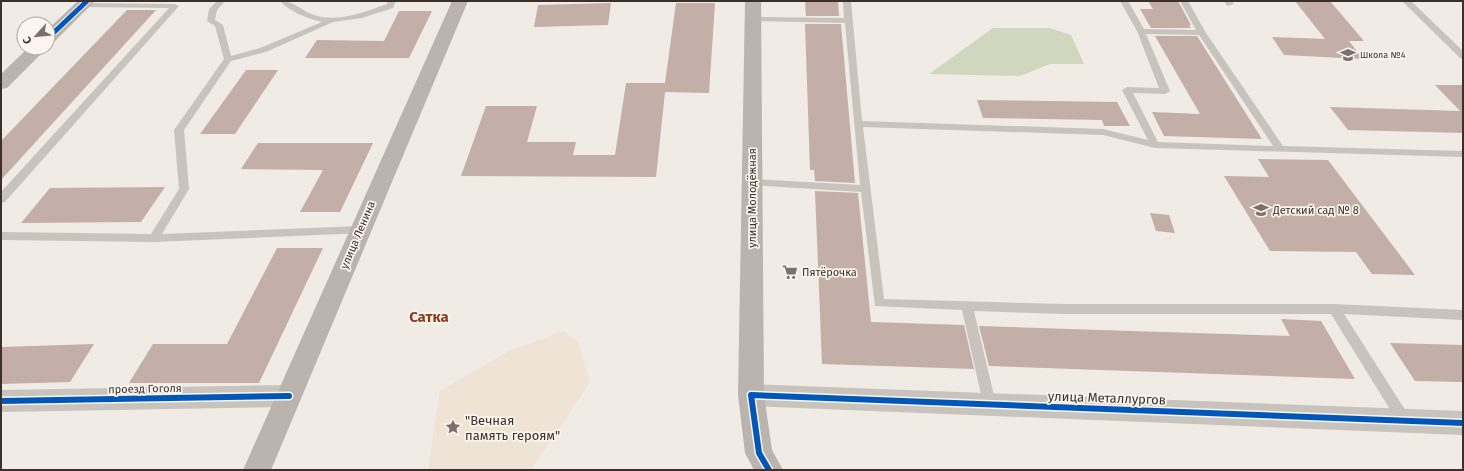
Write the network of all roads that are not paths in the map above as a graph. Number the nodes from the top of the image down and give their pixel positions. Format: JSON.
{"nodes":[{"id":1,"x":221,"y":1,"type":"edge"},
{"id":2,"x":284,"y":1,"type":"edge"},
{"id":3,"x":392,"y":1,"type":"edge"},
{"id":4,"x":460,"y":1,"type":"edge"},
{"id":5,"x":847,"y":1,"type":"edge"},
{"id":6,"x":1124,"y":1,"type":"edge"},
{"id":7,"x":1184,"y":1,"type":"edge"},
{"id":8,"x":1406,"y":1,"type":"edge"},
{"id":9,"x":84,"y":3,"type":"edge"},
{"id":10,"x":753,"y":10,"type":"edge"},
{"id":11,"x":330,"y":21,"type":"junction"},
{"id":12,"x":849,"y":21,"type":"junction"},
{"id":13,"x":56,"y":30,"type":"edge"},
{"id":14,"x":1141,"y":31,"type":"junction"},
{"id":15,"x":1202,"y":33,"type":"junction"},
{"id":16,"x":30,"y":56,"type":"edge"},
{"id":17,"x":1463,"y":56,"type":"edge"},
{"id":18,"x":228,"y":59,"type":"junction"},
{"id":19,"x":1,"y":84,"type":"edge"},
{"id":20,"x":858,"y":124,"type":"junction"},
{"id":21,"x":1155,"y":145,"type":"junction"},
{"id":22,"x":1280,"y":149,"type":"junction"},
{"id":23,"x":1463,"y":154,"type":"edge"},
{"id":24,"x":752,"y":182,"type":"junction"},
{"id":25,"x":865,"y":189,"type":"junction"},
{"id":26,"x":1,"y":199,"type":"edge"},
{"id":27,"x":360,"y":230,"type":"junction"},
{"id":28,"x":1,"y":236,"type":"edge"},
{"id":29,"x":154,"y":238,"type":"junction"},
{"id":30,"x":967,"y":306,"type":"junction"},
{"id":31,"x":1334,"y":309,"type":"junction"},
{"id":32,"x":1463,"y":315,"type":"edge"},
{"id":33,"x":289,"y":396,"type":"junction"},
{"id":34,"x":751,"y":396,"type":"junction"},
{"id":35,"x":1,"y":401,"type":"edge"},
{"id":36,"x":989,"y":404,"type":"junction"},
{"id":37,"x":1405,"y":421,"type":"junction"},
{"id":38,"x":1463,"y":422,"type":"edge"},
{"id":39,"x":257,"y":470,"type":"edge"},
{"id":40,"x":769,"y":470,"type":"edge"}],
"edges":[{"from":1,"to":18,"type":"lane"},
{"from":2,"to":11,"type":"lane"},
{"from":3,"to":11,"type":"lane"},
{"from":4,"to":27,"type":"main road","name":"улица Ленина"},
{"from":5,"to":12,"type":"lane"},
{"from":6,"to":14,"type":"lane"},
{"from":7,"to":15,"type":"lane"},
{"from":8,"to":17,"type":"lane"},
{"from":9,"to":13,"type":"main road"},
{"from":9,"to":26,"type":"lane"},
{"from":10,"to":12,"type":"lane"},
{"from":10,"to":24,"type":"main road","name":"улица Молодёжная"},
{"from":11,"to":18,"type":"lane"},
{"from":12,"to":20,"type":"lane"},
{"from":14,"to":15,"type":"lane"},
{"from":14,"to":21,"type":"lane"},
{"from":15,"to":22,"type":"lane"},
{"from":16,"to":19,"type":"main road"},
{"from":18,"to":29,"type":"lane"},
{"from":20,"to":21,"type":"lane"},
{"from":20,"to":25,"type":"lane"},
{"from":21,"to":22,"type":"lane"},
{"from":22,"to":23,"type":"lane"},
{"from":24,"to":25,"type":"lane"},
{"from":24,"to":34,"type":"main road","name":"улица Молодёжная"},
{"from":25,"to":30,"type":"lane"},
{"from":27,"to":29,"type":"lane"},
{"from":27,"to":33,"type":"main road","name":"улица Ленина"},
{"from":28,"to":29,"type":"lane"},
{"from":30,"to":31,"type":"lane"},
{"from":30,"to":36,"type":"lane"},
{"from":31,"to":32,"type":"lane"},
{"from":31,"to":37,"type":"lane"},
{"from":33,"to":35,"type":"street","name":"проезд Гоголя"},
{"from":33,"to":39,"type":"main road","name":"улица Ленина"},
{"from":34,"to":36,"type":"street","name":"улица Металлургов"},
{"from":34,"to":40,"type":"main road","name":"улица Молодёжная"},
{"from":36,"to":37,"type":"street","name":"улица Металлургов"},
{"from":37,"to":38,"type":"street","name":"улица Металлургов"}]}
